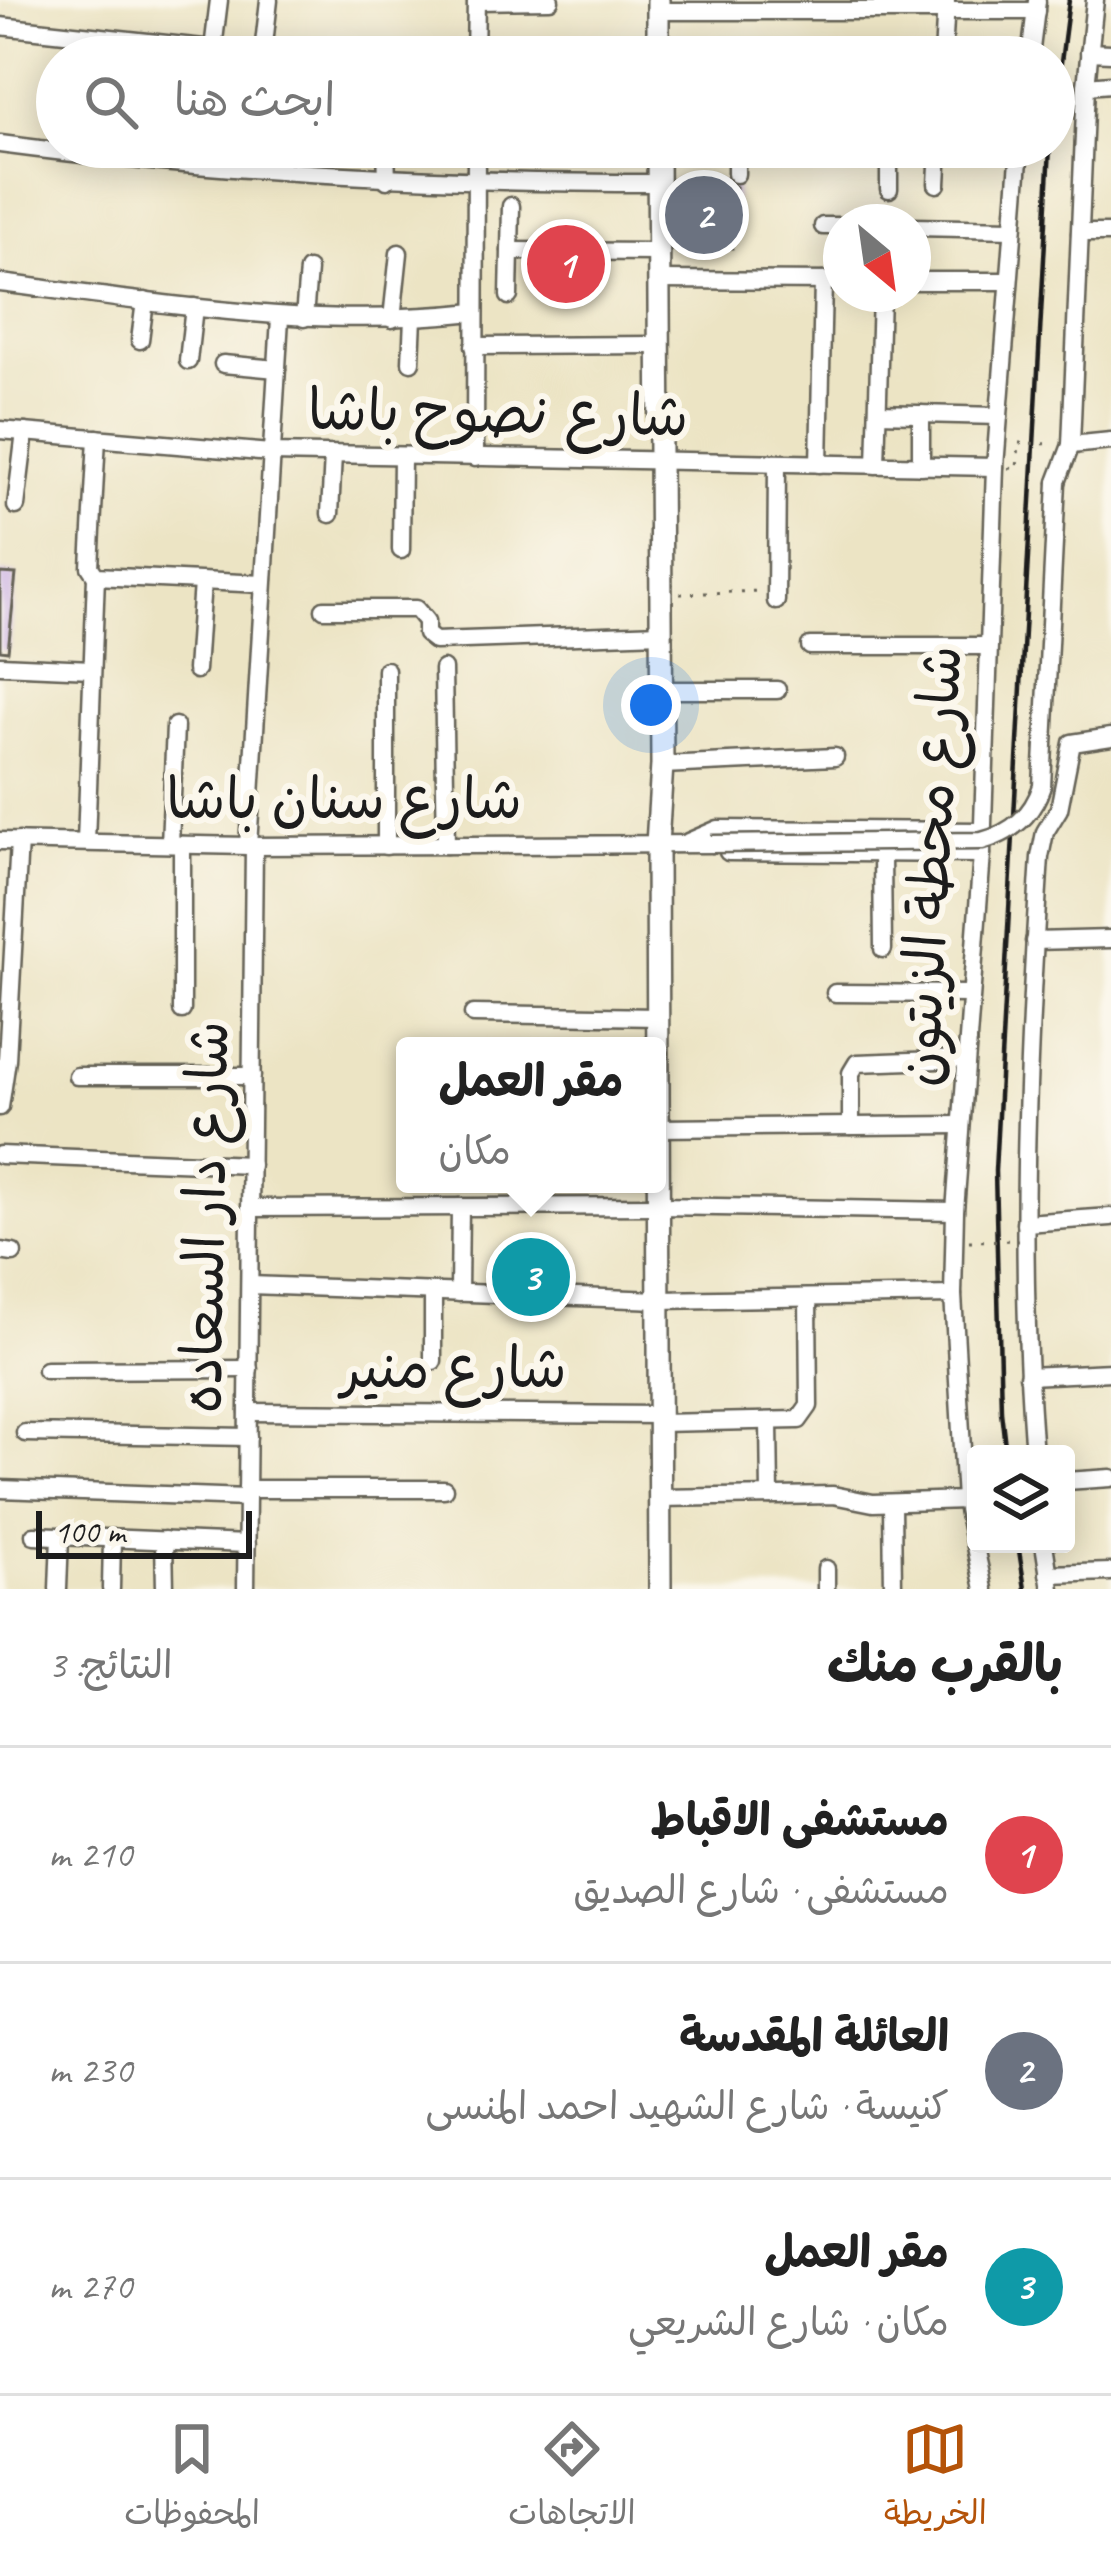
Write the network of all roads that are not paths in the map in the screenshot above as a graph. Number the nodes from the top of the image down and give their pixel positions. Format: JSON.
{"nodes":[{"id":1,"x":219,"y":0,"type":"edge"},
{"id":2,"x":269,"y":0,"type":"edge"},
{"id":3,"x":476,"y":0,"type":"edge"},
{"id":4,"x":550,"y":0,"type":"edge"},
{"id":5,"x":1095,"y":0,"type":"edge"},
{"id":6,"x":946,"y":5,"type":"edge"},
{"id":7,"x":658,"y":6,"type":"edge"},
{"id":8,"x":789,"y":6,"type":"edge"},
{"id":9,"x":1036,"y":6,"type":"edge"},
{"id":10,"x":0,"y":26,"type":"edge"},
{"id":11,"x":51,"y":36,"type":"edge"},
{"id":12,"x":215,"y":36,"type":"edge"},
{"id":13,"x":265,"y":36,"type":"edge"},
{"id":14,"x":476,"y":36,"type":"edge"},
{"id":15,"x":945,"y":36,"type":"edge"},
{"id":16,"x":1032,"y":36,"type":"edge"},
{"id":17,"x":1089,"y":52,"type":"junction"},
{"id":18,"x":1111,"y":53,"type":"edge"},
{"id":19,"x":1111,"y":84,"type":"edge"},
{"id":20,"x":1086,"y":86,"type":"junction"},
{"id":21,"x":0,"y":144,"type":"edge"},
{"id":22,"x":36,"y":148,"type":"edge"},
{"id":23,"x":207,"y":168,"type":"edge"},
{"id":24,"x":387,"y":168,"type":"edge"},
{"id":25,"x":476,"y":168,"type":"edge"},
{"id":26,"x":658,"y":168,"type":"edge"},
{"id":27,"x":736,"y":168,"type":"edge"},
{"id":28,"x":890,"y":168,"type":"edge"},
{"id":29,"x":938,"y":168,"type":"edge"},
{"id":30,"x":1018,"y":168,"type":"edge"},
{"id":31,"x":736,"y":175,"type":"dead end"},
{"id":32,"x":388,"y":180,"type":"junction"},
{"id":33,"x":476,"y":183,"type":"junction"},
{"id":34,"x":658,"y":183,"type":"junction"},
{"id":35,"x":937,"y":184,"type":"dead end"},
{"id":36,"x":889,"y":189,"type":"dead end"},
{"id":37,"x":511,"y":206,"type":"dead end"},
{"id":38,"x":931,"y":227,"type":"edge"},
{"id":39,"x":1013,"y":229,"type":"junction"},
{"id":40,"x":1080,"y":233,"type":"junction"},
{"id":41,"x":1111,"y":233,"type":"edge"},
{"id":42,"x":510,"y":250,"type":"junction"},
{"id":43,"x":658,"y":252,"type":"junction"},
{"id":44,"x":399,"y":254,"type":"dead end"},
{"id":45,"x":308,"y":270,"type":"dead end"},
{"id":46,"x":658,"y":280,"type":"junction"},
{"id":47,"x":823,"y":281,"type":"edge"},
{"id":48,"x":931,"y":281,"type":"edge"},
{"id":49,"x":1009,"y":281,"type":"junction"},
{"id":50,"x":0,"y":283,"type":"edge"},
{"id":51,"x":509,"y":296,"type":"dead end"},
{"id":52,"x":145,"y":301,"type":"junction"},
{"id":53,"x":194,"y":307,"type":"junction"},
{"id":54,"x":476,"y":312,"type":"junction"},
{"id":55,"x":830,"y":312,"type":"edge"},
{"id":56,"x":881,"y":312,"type":"edge"},
{"id":57,"x":280,"y":318,"type":"junction"},
{"id":58,"x":304,"y":318,"type":"junction"},
{"id":59,"x":413,"y":318,"type":"junction"},
{"id":60,"x":392,"y":319,"type":"junction"},
{"id":61,"x":140,"y":340,"type":"dead end"},
{"id":62,"x":658,"y":345,"type":"junction"},
{"id":63,"x":474,"y":346,"type":"junction"},
{"id":64,"x":188,"y":361,"type":"dead end"},
{"id":65,"x":411,"y":362,"type":"dead end"},
{"id":66,"x":223,"y":364,"type":"dead end"},
{"id":67,"x":277,"y":369,"type":"junction"},
{"id":68,"x":878,"y":413,"type":"junction"},
{"id":69,"x":920,"y":414,"type":"junction"},
{"id":70,"x":999,"y":416,"type":"junction"},
{"id":71,"x":0,"y":430,"type":"edge"},
{"id":72,"x":26,"y":432,"type":"junction"},
{"id":73,"x":97,"y":438,"type":"junction"},
{"id":74,"x":1111,"y":441,"type":"edge"},
{"id":75,"x":1062,"y":445,"type":"junction"},
{"id":76,"x":272,"y":453,"type":"junction"},
{"id":77,"x":333,"y":454,"type":"junction"},
{"id":78,"x":402,"y":456,"type":"junction"},
{"id":79,"x":476,"y":458,"type":"junction"},
{"id":80,"x":658,"y":461,"type":"junction"},
{"id":81,"x":777,"y":463,"type":"junction"},
{"id":82,"x":819,"y":464,"type":"junction"},
{"id":83,"x":876,"y":465,"type":"junction"},
{"id":84,"x":921,"y":466,"type":"junction"},
{"id":85,"x":995,"y":467,"type":"junction"},
{"id":86,"x":16,"y":506,"type":"dead end"},
{"id":87,"x":330,"y":514,"type":"dead end"},
{"id":88,"x":401,"y":550,"type":"dead end"},
{"id":89,"x":93,"y":572,"type":"junction"},
{"id":90,"x":202,"y":582,"type":"junction"},
{"id":91,"x":263,"y":584,"type":"junction"},
{"id":92,"x":769,"y":596,"type":"road end"},
{"id":93,"x":324,"y":609,"type":"dead end"},
{"id":94,"x":661,"y":633,"type":"junction"},
{"id":95,"x":810,"y":646,"type":"dead end"},
{"id":96,"x":988,"y":646,"type":"junction"},
{"id":97,"x":0,"y":665,"type":"edge"},
{"id":98,"x":92,"y":669,"type":"junction"},
{"id":99,"x":443,"y":669,"type":"dead end"},
{"id":100,"x":196,"y":670,"type":"dead end"},
{"id":101,"x":386,"y":670,"type":"dead end"},
{"id":102,"x":662,"y":690,"type":"junction"},
{"id":103,"x":777,"y":690,"type":"dead end"},
{"id":104,"x":175,"y":726,"type":"dead end"},
{"id":105,"x":1111,"y":737,"type":"edge"},
{"id":106,"x":835,"y":757,"type":"dead end"},
{"id":107,"x":662,"y":765,"type":"junction"},
{"id":108,"x":982,"y":831,"type":"junction"},
{"id":109,"x":10,"y":841,"type":"edge"},
{"id":110,"x":86,"y":842,"type":"junction"},
{"id":111,"x":687,"y":843,"type":"junction"},
{"id":112,"x":176,"y":844,"type":"junction"},
{"id":113,"x":657,"y":844,"type":"junction"},
{"id":114,"x":446,"y":845,"type":"junction"},
{"id":115,"x":251,"y":846,"type":"junction"},
{"id":116,"x":386,"y":846,"type":"junction"},
{"id":117,"x":882,"y":854,"type":"junction"},
{"id":118,"x":982,"y":854,"type":"junction"},
{"id":119,"x":1111,"y":939,"type":"edge"},
{"id":120,"x":1034,"y":941,"type":"junction"},
{"id":121,"x":883,"y":949,"type":"dead end"},
{"id":122,"x":835,"y":993,"type":"dead end"},
{"id":123,"x":970,"y":994,"type":"junction"},
{"id":124,"x":182,"y":1010,"type":"dead end"},
{"id":125,"x":473,"y":1014,"type":"dead end"},
{"id":126,"x":657,"y":1016,"type":"junction"},
{"id":127,"x":657,"y":1037,"type":"edge"},
{"id":128,"x":964,"y":1059,"type":"junction"},
{"id":129,"x":3,"y":1060,"type":"edge"},
{"id":130,"x":76,"y":1076,"type":"dead end"},
{"id":131,"x":252,"y":1076,"type":"junction"},
{"id":132,"x":0,"y":1107,"type":"edge"},
{"id":133,"x":666,"y":1124,"type":"edge"},
{"id":134,"x":961,"y":1125,"type":"junction"},
{"id":135,"x":851,"y":1126,"type":"junction"},
{"id":136,"x":0,"y":1155,"type":"edge"},
{"id":137,"x":251,"y":1165,"type":"junction"},
{"id":138,"x":658,"y":1193,"type":"edge"},
{"id":139,"x":658,"y":1206,"type":"junction"},
{"id":140,"x":460,"y":1207,"type":"junction"},
{"id":141,"x":250,"y":1208,"type":"junction"},
{"id":142,"x":955,"y":1211,"type":"junction"},
{"id":143,"x":1111,"y":1217,"type":"edge"},
{"id":144,"x":1022,"y":1231,"type":"junction"},
{"id":145,"x":250,"y":1285,"type":"junction"},
{"id":146,"x":434,"y":1292,"type":"junction"},
{"id":147,"x":459,"y":1293,"type":"junction"},
{"id":148,"x":953,"y":1295,"type":"junction"},
{"id":149,"x":808,"y":1298,"type":"junction"},
{"id":150,"x":658,"y":1300,"type":"junction"},
{"id":151,"x":433,"y":1361,"type":"dead end"},
{"id":152,"x":248,"y":1369,"type":"junction"},
{"id":153,"x":46,"y":1370,"type":"dead end"},
{"id":154,"x":1111,"y":1372,"type":"edge"},
{"id":155,"x":1028,"y":1376,"type":"junction"},
{"id":156,"x":248,"y":1412,"type":"junction"},
{"id":157,"x":659,"y":1419,"type":"junction"},
{"id":158,"x":769,"y":1422,"type":"junction"},
{"id":159,"x":25,"y":1433,"type":"dead end"},
{"id":160,"x":248,"y":1437,"type":"junction"},
{"id":161,"x":1033,"y":1445,"type":"edge"},
{"id":162,"x":1111,"y":1478,"type":"edge"},
{"id":163,"x":1075,"y":1480,"type":"edge"},
{"id":164,"x":0,"y":1489,"type":"edge"},
{"id":165,"x":444,"y":1489,"type":"dead end"},
{"id":166,"x":247,"y":1493,"type":"junction"},
{"id":167,"x":770,"y":1496,"type":"junction"},
{"id":168,"x":659,"y":1498,"type":"junction"},
{"id":169,"x":965,"y":1500,"type":"junction"},
{"id":170,"x":892,"y":1503,"type":"junction"},
{"id":171,"x":34,"y":1534,"type":"dead end"},
{"id":172,"x":60,"y":1536,"type":"junction"},
{"id":173,"x":112,"y":1538,"type":"junction"},
{"id":174,"x":164,"y":1540,"type":"junction"},
{"id":175,"x":247,"y":1544,"type":"junction"},
{"id":176,"x":826,"y":1569,"type":"dead end"},
{"id":177,"x":1111,"y":1572,"type":"edge"},
{"id":178,"x":1049,"y":1582,"type":"edge"},
{"id":179,"x":58,"y":1589,"type":"edge"},
{"id":180,"x":112,"y":1589,"type":"edge"},
{"id":181,"x":165,"y":1589,"type":"edge"},
{"id":182,"x":246,"y":1589,"type":"edge"},
{"id":183,"x":660,"y":1589,"type":"edge"},
{"id":184,"x":826,"y":1589,"type":"edge"},
{"id":185,"x":893,"y":1589,"type":"edge"},
{"id":186,"x":984,"y":1589,"type":"edge"}],
"edges":[{"from":1,"to":12,"type":"street"},
{"from":2,"to":13,"type":"street"},
{"from":3,"to":4,"type":"street"},
{"from":3,"to":14,"type":"street"},
{"from":5,"to":17,"type":"street"},
{"from":6,"to":8,"type":"street"},
{"from":6,"to":9,"type":"street"},
{"from":6,"to":15,"type":"street"},
{"from":7,"to":8,"type":"street"},
{"from":9,"to":16,"type":"street"},
{"from":10,"to":11,"type":"street"},
{"from":17,"to":18,"type":"street"},
{"from":17,"to":20,"type":"street"},
{"from":19,"to":20,"type":"street"},
{"from":20,"to":40,"type":"street"},
{"from":21,"to":22,"type":"street"},
{"from":23,"to":32,"type":"street"},
{"from":24,"to":32,"type":"street"},
{"from":25,"to":33,"type":"street"},
{"from":26,"to":34,"type":"main road"},
{"from":27,"to":31,"type":"street"},
{"from":28,"to":36,"type":"street"},
{"from":29,"to":35,"type":"street"},
{"from":30,"to":39,"type":"street","name":"شارع محطة الزيتون"},
{"from":32,"to":33,"type":"street"},
{"from":33,"to":34,"type":"street"},
{"from":33,"to":54,"type":"street"},
{"from":34,"to":43,"type":"main road"},
{"from":37,"to":42,"type":"street"},
{"from":38,"to":39,"type":"street"},
{"from":39,"to":49,"type":"street","name":"شارع محطة الزيتون"},
{"from":40,"to":41,"type":"street"},
{"from":40,"to":75,"type":"street"},
{"from":42,"to":43,"type":"street"},
{"from":42,"to":51,"type":"street"},
{"from":43,"to":46,"type":"main road"},
{"from":44,"to":60,"type":"street"},
{"from":45,"to":58,"type":"street"},
{"from":46,"to":47,"type":"street"},
{"from":46,"to":62,"type":"main road"},
{"from":48,"to":49,"type":"street"},
{"from":49,"to":70,"type":"street","name":"شارع محطة الزيتون"},
{"from":50,"to":52,"type":"street"},
{"from":52,"to":53,"type":"street"},
{"from":52,"to":61,"type":"street"},
{"from":53,"to":57,"type":"street"},
{"from":53,"to":64,"type":"street"},
{"from":54,"to":59,"type":"street"},
{"from":54,"to":63,"type":"street"},
{"from":55,"to":82,"type":"street"},
{"from":56,"to":68,"type":"street"},
{"from":57,"to":58,"type":"street"},
{"from":57,"to":67,"type":"street","name":"شارع دار السعاده"},
{"from":58,"to":60,"type":"street"},
{"from":59,"to":60,"type":"street"},
{"from":59,"to":65,"type":"street"},
{"from":62,"to":63,"type":"street"},
{"from":62,"to":80,"type":"main road"},
{"from":63,"to":79,"type":"street"},
{"from":66,"to":67,"type":"street"},
{"from":67,"to":76,"type":"street","name":"شارع دار السعاده"},
{"from":68,"to":69,"type":"street"},
{"from":68,"to":83,"type":"street"},
{"from":69,"to":70,"type":"street"},
{"from":69,"to":84,"type":"street"},
{"from":70,"to":85,"type":"street","name":"شارع محطة الزيتون"},
{"from":71,"to":72,"type":"street","name":"شارع نصوح باشا"},
{"from":72,"to":73,"type":"street","name":"شارع نصوح باشا"},
{"from":72,"to":86,"type":"street"},
{"from":73,"to":76,"type":"street","name":"شارع نصوح باشا"},
{"from":73,"to":89,"type":"street"},
{"from":74,"to":75,"type":"street"},
{"from":75,"to":111,"type":"street","name":"شارع سنان باشا","bridge":true},
{"from":76,"to":77,"type":"street","name":"شارع نصوح باشا"},
{"from":76,"to":91,"type":"street","name":"شارع دار السعاده"},
{"from":77,"to":78,"type":"street","name":"شارع نصوح باشا"},
{"from":77,"to":87,"type":"street"},
{"from":78,"to":79,"type":"street","name":"شارع نصوح باشا"},
{"from":78,"to":88,"type":"street"},
{"from":79,"to":80,"type":"street","name":"شارع نصوح باشا"},
{"from":80,"to":81,"type":"street","name":"شارع نصوح باشا"},
{"from":80,"to":94,"type":"main road"},
{"from":81,"to":82,"type":"street","name":"شارع نصوح باشا"},
{"from":81,"to":92,"type":"street"},
{"from":82,"to":83,"type":"street","name":"شارع نصوح باشا"},
{"from":83,"to":84,"type":"street","name":"شارع نصوح باشا"},
{"from":84,"to":85,"type":"street","name":"شارع نصوح باشا"},
{"from":85,"to":96,"type":"street","name":"شارع محطة الزيتون"},
{"from":89,"to":90,"type":"street"},
{"from":89,"to":98,"type":"street"},
{"from":90,"to":91,"type":"street"},
{"from":90,"to":100,"type":"street"},
{"from":91,"to":115,"type":"street","name":"شارع دار السعاده"},
{"from":93,"to":94,"type":"street"},
{"from":94,"to":102,"type":"main road"},
{"from":95,"to":96,"type":"street"},
{"from":96,"to":108,"type":"street","name":"شارع محطة الزيتون"},
{"from":97,"to":98,"type":"street"},
{"from":98,"to":110,"type":"street"},
{"from":99,"to":114,"type":"street"},
{"from":101,"to":116,"type":"street"},
{"from":102,"to":103,"type":"street"},
{"from":102,"to":107,"type":"main road"},
{"from":104,"to":112,"type":"street"},
{"from":105,"to":120,"type":"street"},
{"from":106,"to":107,"type":"street"},
{"from":107,"to":113,"type":"main road"},
{"from":108,"to":111,"type":"street","name":"شارع سنان باشا"},
{"from":108,"to":118,"type":"street","name":"شارع محطة الزيتون"},
{"from":109,"to":110,"type":"street","name":"شارع سنان باشا"},
{"from":109,"to":129,"type":"street"},
{"from":110,"to":112,"type":"street","name":"شارع سنان باشا"},
{"from":111,"to":113,"type":"street","name":"شارع سنان باشا"},
{"from":111,"to":117,"type":"street","name":"شارع سنان باشا"},
{"from":112,"to":115,"type":"street","name":"شارع سنان باشا"},
{"from":112,"to":124,"type":"street"},
{"from":113,"to":114,"type":"street","name":"شارع سنان باشا"},
{"from":113,"to":126,"type":"main road"},
{"from":114,"to":116,"type":"street","name":"شارع سنان باشا"},
{"from":115,"to":116,"type":"street","name":"شارع سنان باشا"},
{"from":115,"to":131,"type":"street","name":"شارع دار السعاده"},
{"from":117,"to":118,"type":"street","name":"شارع سنان باشا"},
{"from":117,"to":121,"type":"street"},
{"from":118,"to":123,"type":"street","name":"شارع محطة الزيتون"},
{"from":119,"to":120,"type":"street"},
{"from":120,"to":144,"type":"street"},
{"from":122,"to":123,"type":"street"},
{"from":123,"to":128,"type":"street","name":"شارع محطة الزيتون"},
{"from":125,"to":126,"type":"street"},
{"from":126,"to":127,"type":"main road"},
{"from":128,"to":134,"type":"street","name":"شارع محطة الزيتون"},
{"from":128,"to":135,"type":"street"},
{"from":129,"to":132,"type":"street"},
{"from":130,"to":131,"type":"street"},
{"from":131,"to":137,"type":"street","name":"شارع دار السعاده"},
{"from":133,"to":135,"type":"street"},
{"from":134,"to":135,"type":"street"},
{"from":134,"to":142,"type":"street","name":"شارع محطة الزيتون"},
{"from":136,"to":137,"type":"street"},
{"from":137,"to":141,"type":"street","name":"شارع دار السعاده"},
{"from":138,"to":139,"type":"main road"},
{"from":139,"to":140,"type":"street"},
{"from":139,"to":142,"type":"street"},
{"from":139,"to":150,"type":"main road"},
{"from":140,"to":141,"type":"street"},
{"from":140,"to":147,"type":"street"},
{"from":141,"to":145,"type":"street","name":"شارع دار السعاده"},
{"from":142,"to":148,"type":"street","name":"شارع محطة الزيتون"},
{"from":143,"to":144,"type":"street"},
{"from":144,"to":155,"type":"street"},
{"from":145,"to":146,"type":"street"},
{"from":145,"to":152,"type":"street","name":"شارع دار السعاده"},
{"from":146,"to":147,"type":"street"},
{"from":146,"to":151,"type":"street"},
{"from":147,"to":150,"type":"street"},
{"from":148,"to":149,"type":"street"},
{"from":148,"to":169,"type":"street","name":"شارع محطة الزيتون"},
{"from":149,"to":150,"type":"street"},
{"from":149,"to":158,"type":"street"},
{"from":150,"to":157,"type":"main road"},
{"from":152,"to":153,"type":"street"},
{"from":152,"to":156,"type":"street","name":"شارع دار السعاده"},
{"from":154,"to":155,"type":"street"},
{"from":155,"to":161,"type":"street"},
{"from":156,"to":157,"type":"street","name":"شارع منير"},
{"from":156,"to":160,"type":"street","name":"شارع دار السعاده"},
{"from":157,"to":158,"type":"street","name":"شارع منير"},
{"from":157,"to":168,"type":"main road"},
{"from":158,"to":167,"type":"street"},
{"from":159,"to":160,"type":"street"},
{"from":160,"to":166,"type":"street","name":"شارع دار السعاده"},
{"from":162,"to":163,"type":"street"},
{"from":164,"to":166,"type":"street"},
{"from":165,"to":166,"type":"street"},
{"from":166,"to":175,"type":"street","name":"شارع دار السعاده"},
{"from":167,"to":168,"type":"street"},
{"from":167,"to":170,"type":"street"},
{"from":168,"to":183,"type":"main road"},
{"from":169,"to":170,"type":"street"},
{"from":169,"to":186,"type":"street","name":"شارع محطة الزيتون"},
{"from":170,"to":185,"type":"street"},
{"from":171,"to":172,"type":"street"},
{"from":172,"to":173,"type":"street"},
{"from":172,"to":179,"type":"street"},
{"from":173,"to":174,"type":"street"},
{"from":173,"to":180,"type":"street"},
{"from":174,"to":175,"type":"street"},
{"from":174,"to":181,"type":"street"},
{"from":175,"to":182,"type":"street","name":"شارع دار السعاده"},
{"from":176,"to":184,"type":"street"},
{"from":177,"to":178,"type":"street"}]}
